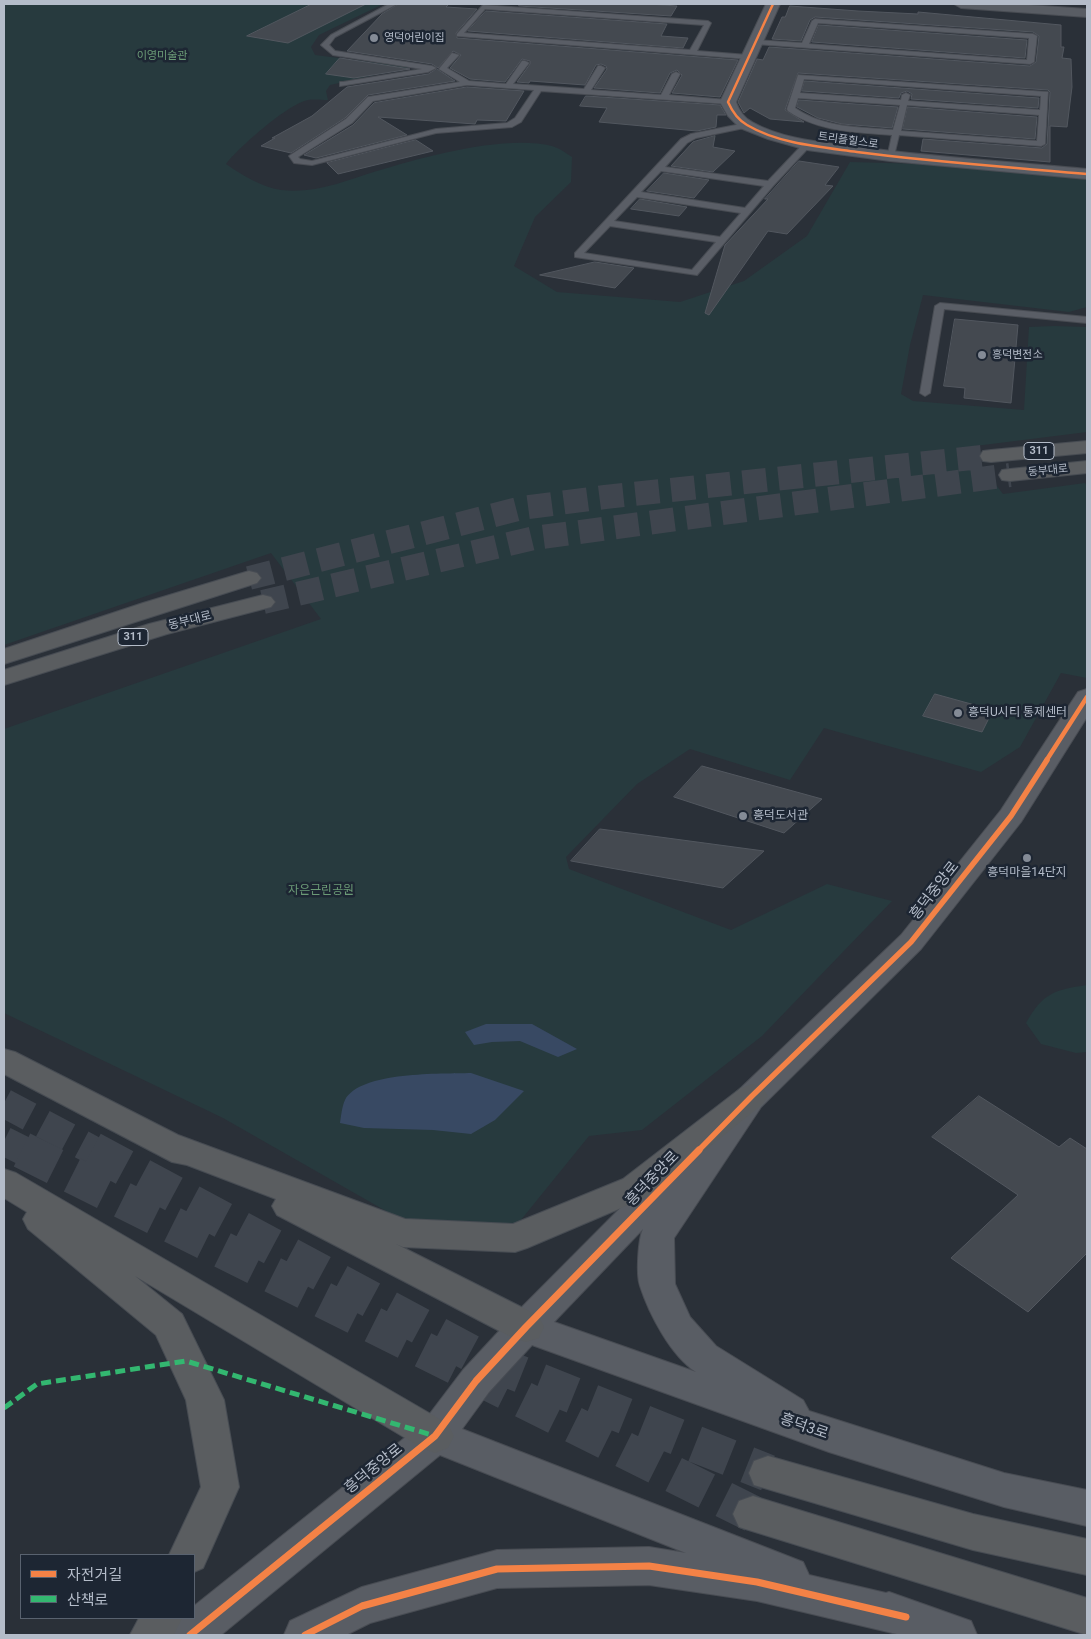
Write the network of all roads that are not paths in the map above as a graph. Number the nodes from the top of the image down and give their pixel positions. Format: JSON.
{"nodes":[{"id":1,"x":394,"y":4,"type":"edge"},
{"id":2,"x":773,"y":4,"type":"edge"},
{"id":3,"x":960,"y":4,"type":"edge"},
{"id":4,"x":1087,"y":13,"type":"edge"},
{"id":5,"x":755,"y":42,"type":"junction"},
{"id":6,"x":805,"y":46,"type":"junction"},
{"id":7,"x":693,"y":52,"type":"junction"},
{"id":8,"x":455,"y":55,"type":"dead end"},
{"id":9,"x":748,"y":56,"type":"junction"},
{"id":10,"x":524,"y":63,"type":"dead end"},
{"id":11,"x":601,"y":68,"type":"dead end"},
{"id":12,"x":676,"y":74,"type":"dead end"},
{"id":13,"x":467,"y":83,"type":"junction"},
{"id":14,"x":343,"y":84,"type":"dead end"},
{"id":15,"x":908,"y":84,"type":"junction"},
{"id":16,"x":508,"y":86,"type":"junction"},
{"id":17,"x":539,"y":88,"type":"junction"},
{"id":18,"x":587,"y":91,"type":"junction"},
{"id":19,"x":795,"y":95,"type":"junction"},
{"id":20,"x":664,"y":97,"type":"junction"},
{"id":21,"x":728,"y":102,"type":"junction"},
{"id":22,"x":904,"y":103,"type":"junction"},
{"id":23,"x":1044,"y":113,"type":"junction"},
{"id":24,"x":746,"y":125,"type":"junction"},
{"id":25,"x":896,"y":133,"type":"junction"},
{"id":26,"x":807,"y":145,"type":"junction"},
{"id":27,"x":890,"y":156,"type":"junction"},
{"id":28,"x":658,"y":168,"type":"junction"},
{"id":29,"x":1087,"y":174,"type":"edge"},
{"id":30,"x":770,"y":184,"type":"junction"},
{"id":31,"x":634,"y":194,"type":"junction"},
{"id":32,"x":747,"y":210,"type":"junction"},
{"id":33,"x":607,"y":223,"type":"junction"},
{"id":34,"x":722,"y":240,"type":"junction"},
{"id":35,"x":1087,"y":320,"type":"edge"},
{"id":36,"x":925,"y":393,"type":"dead end"},
{"id":37,"x":1087,"y":447,"type":"edge"},
{"id":38,"x":991,"y":456,"type":"tunnel mouth"},
{"id":39,"x":1087,"y":467,"type":"edge"},
{"id":40,"x":1010,"y":475,"type":"tunnel mouth"},
{"id":41,"x":249,"y":578,"type":"tunnel mouth"},
{"id":42,"x":264,"y":602,"type":"tunnel mouth"},
{"id":43,"x":4,"y":657,"type":"edge"},
{"id":44,"x":4,"y":678,"type":"edge"},
{"id":45,"x":1087,"y":697,"type":"edge"},
{"id":46,"x":4,"y":1060,"type":"edge"},
{"id":47,"x":752,"y":1096,"type":"junction"},
{"id":48,"x":166,"y":1144,"type":"junction"},
{"id":49,"x":4,"y":1182,"type":"edge"},
{"id":50,"x":4,"y":1189,"type":"edge"},
{"id":51,"x":526,"y":1327,"type":"junction"},
{"id":52,"x":829,"y":1435,"type":"junction"},
{"id":53,"x":435,"y":1436,"type":"junction"},
{"id":54,"x":768,"y":1472,"type":"tunnel mouth"},
{"id":55,"x":1087,"y":1508,"type":"edge"},
{"id":56,"x":753,"y":1514,"type":"tunnel mouth"},
{"id":57,"x":189,"y":1554,"type":"edge"},
{"id":58,"x":1087,"y":1557,"type":"edge"},
{"id":59,"x":906,"y":1617,"type":"junction"},
{"id":60,"x":1087,"y":1617,"type":"edge"},
{"id":61,"x":161,"y":1619,"type":"edge"},
{"id":62,"x":150,"y":1635,"type":"edge"},
{"id":63,"x":190,"y":1635,"type":"edge"},
{"id":64,"x":305,"y":1635,"type":"edge"},
{"id":65,"x":956,"y":1635,"type":"edge"}],
"edges":[{"from":1,"to":14,"type":"lane"},
{"from":2,"to":5,"type":"street"},
{"from":3,"to":4,"type":"street"},
{"from":5,"to":6,"type":"lane"},
{"from":5,"to":9,"type":"street"},
{"from":6,"to":6,"type":"lane"},
{"from":7,"to":7,"type":"lane"},
{"from":7,"to":9,"type":"lane"},
{"from":8,"to":13,"type":"lane"},
{"from":9,"to":21,"type":"street"},
{"from":10,"to":16,"type":"lane"},
{"from":11,"to":18,"type":"lane"},
{"from":12,"to":20,"type":"lane"},
{"from":13,"to":16,"type":"lane"},
{"from":13,"to":17,"type":"lane"},
{"from":15,"to":19,"type":"lane"},
{"from":15,"to":22,"type":"lane"},
{"from":15,"to":23,"type":"lane"},
{"from":16,"to":17,"type":"lane"},
{"from":17,"to":18,"type":"lane"},
{"from":18,"to":20,"type":"lane"},
{"from":19,"to":22,"type":"lane"},
{"from":19,"to":25,"type":"lane"},
{"from":20,"to":21,"type":"lane"},
{"from":21,"to":24,"type":"street","name":"트리플힐스로"},
{"from":22,"to":23,"type":"lane"},
{"from":22,"to":25,"type":"lane"},
{"from":23,"to":25,"type":"lane"},
{"from":24,"to":26,"type":"street","name":"트리플힐스로"},
{"from":24,"to":28,"type":"lane"},
{"from":25,"to":27,"type":"lane"},
{"from":26,"to":27,"type":"street","name":"트리플힐스로"},
{"from":26,"to":30,"type":"lane"},
{"from":27,"to":29,"type":"street","name":"트리플힐스로"},
{"from":28,"to":30,"type":"lane"},
{"from":28,"to":31,"type":"lane"},
{"from":30,"to":32,"type":"lane"},
{"from":31,"to":32,"type":"lane"},
{"from":31,"to":33,"type":"lane"},
{"from":32,"to":34,"type":"lane"},
{"from":33,"to":34,"type":"lane"},
{"from":33,"to":34,"type":"lane"},
{"from":35,"to":36,"type":"lane"},
{"from":37,"to":38,"type":"highway","name":"동부대로","number":"311"},
{"from":39,"to":40,"type":"highway","name":"동부대로","number":"311"},
{"from":41,"to":43,"type":"highway","name":"동부대로","number":"311"},
{"from":42,"to":44,"type":"highway","name":"동부대로","number":"311"},
{"from":45,"to":47,"type":"street","name":"흥덕중앙로"},
{"from":46,"to":48,"type":"highway"},
{"from":47,"to":48,"type":"highway"},
{"from":47,"to":51,"type":"street","name":"흥덕중앙로"},
{"from":47,"to":52,"type":"street"},
{"from":48,"to":51,"type":"highway"},
{"from":49,"to":53,"type":"highway"},
{"from":50,"to":57,"type":"highway"},
{"from":51,"to":52,"type":"street","name":"흥덕3로"},
{"from":51,"to":53,"type":"street","name":"흥덕중앙로"},
{"from":52,"to":55,"type":"street","name":"흥덕3로"},
{"from":53,"to":59,"type":"street"},
{"from":53,"to":63,"type":"street","name":"흥덕중앙로"},
{"from":54,"to":58,"type":"highway"},
{"from":56,"to":60,"type":"highway"},
{"from":59,"to":64,"type":"street"},
{"from":59,"to":65,"type":"street"},
{"from":61,"to":62,"type":"highway"}]}
